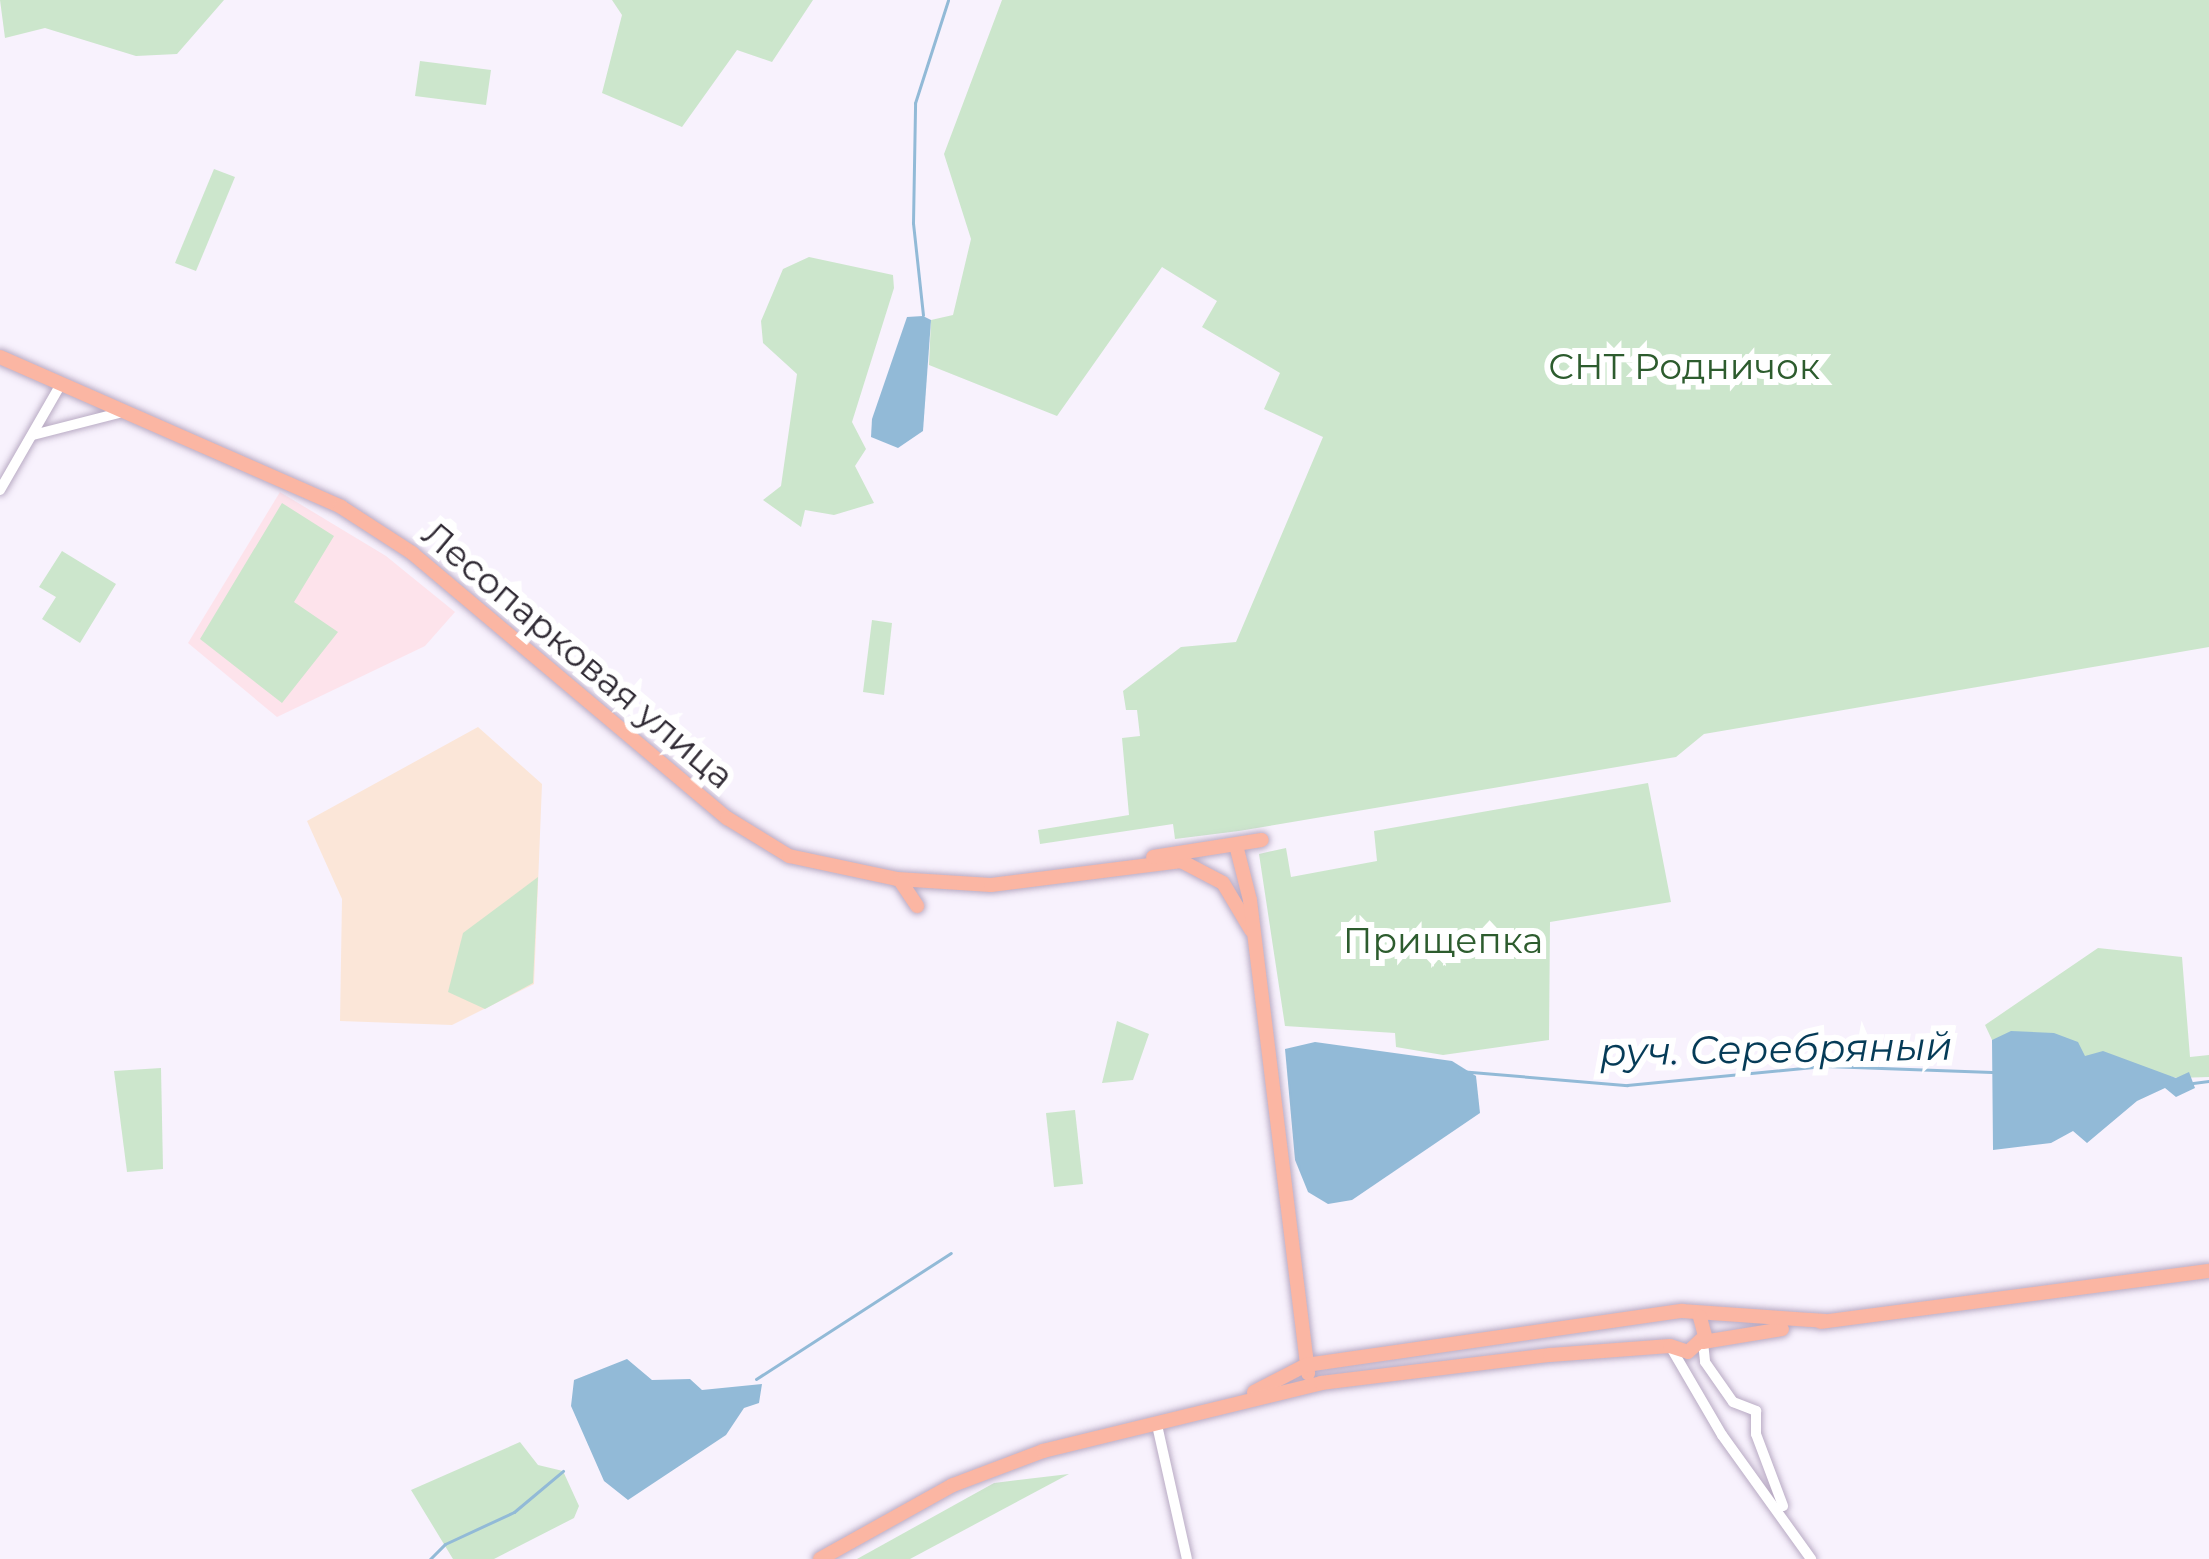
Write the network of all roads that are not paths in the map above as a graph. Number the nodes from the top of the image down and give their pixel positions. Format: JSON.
{"nodes":[{"id":1,"x":0,"y":357,"type":"edge"},
{"id":2,"x":61,"y":384,"type":"junction"},
{"id":3,"x":125,"y":412,"type":"junction"},
{"id":4,"x":34,"y":435,"type":"junction"},
{"id":5,"x":0,"y":490,"type":"edge"},
{"id":6,"x":1212,"y":848,"type":"junction"},
{"id":7,"x":1237,"y":848,"type":"junction"},
{"id":8,"x":1142,"y":861,"type":"junction"},
{"id":9,"x":1243,"y":864,"type":"junction"},
{"id":10,"x":1207,"y":873,"type":"junction"},
{"id":11,"x":897,"y":879,"type":"junction"},
{"id":12,"x":1223,"y":883,"type":"junction"},
{"id":13,"x":917,"y":906,"type":"dead end"},
{"id":14,"x":1251,"y":930,"type":"junction"},
{"id":15,"x":2209,"y":1271,"type":"edge"},
{"id":16,"x":1700,"y":1317,"type":"junction"},
{"id":17,"x":1670,"y":1318,"type":"junction"},
{"id":18,"x":1826,"y":1321,"type":"junction"},
{"id":19,"x":1703,"y":1342,"type":"junction"},
{"id":20,"x":1670,"y":1346,"type":"junction"},
{"id":21,"x":1306,"y":1365,"type":"junction"},
{"id":22,"x":1321,"y":1383,"type":"junction"},
{"id":23,"x":1238,"y":1399,"type":"junction"},
{"id":24,"x":1733,"y":1402,"type":"junction"},
{"id":25,"x":1157,"y":1424,"type":"junction"},
{"id":26,"x":1756,"y":1434,"type":"junction"},
{"id":27,"x":1722,"y":1435,"type":"junction"},
{"id":28,"x":1789,"y":1520,"type":"junction"},
{"id":29,"x":820,"y":1559,"type":"edge"},
{"id":30,"x":1187,"y":1559,"type":"edge"},
{"id":31,"x":1811,"y":1559,"type":"edge"}],
"edges":[{"from":1,"to":2,"type":"main road","name":"Лесопарковая улица"},
{"from":2,"to":3,"type":"main road","name":"Лесопарковая улица"},
{"from":2,"to":4,"type":"street"},
{"from":3,"to":4,"type":"street"},
{"from":3,"to":11,"type":"main road","name":"Лесопарковая улица"},
{"from":4,"to":5,"type":"street"},
{"from":6,"to":7,"type":"main road","name":"Лесопарковая улица"},
{"from":6,"to":8,"type":"main road","name":"Лесопарковая улица"},
{"from":6,"to":10,"type":"main road"},
{"from":7,"to":9,"type":"main road"},
{"from":7,"to":9,"type":"main road"},
{"from":8,"to":10,"type":"main road"},
{"from":8,"to":11,"type":"main road","name":"Лесопарковая улица"},
{"from":9,"to":12,"type":"main road"},
{"from":9,"to":14,"type":"main road"},
{"from":10,"to":12,"type":"main road"},
{"from":11,"to":13,"type":"main road"},
{"from":12,"to":14,"type":"main road"},
{"from":14,"to":21,"type":"main road"},
{"from":15,"to":18,"type":"main road"},
{"from":16,"to":17,"type":"main road"},
{"from":16,"to":18,"type":"main road"},
{"from":16,"to":19,"type":"main road"},
{"from":17,"to":20,"type":"main road"},
{"from":17,"to":21,"type":"main road"},
{"from":18,"to":19,"type":"main road"},
{"from":19,"to":20,"type":"main road"},
{"from":19,"to":24,"type":"street"},
{"from":20,"to":22,"type":"main road"},
{"from":20,"to":27,"type":"street"},
{"from":21,"to":22,"type":"main road"},
{"from":21,"to":23,"type":"main road"},
{"from":22,"to":23,"type":"main road"},
{"from":23,"to":25,"type":"main road"},
{"from":24,"to":26,"type":"street"},
{"from":24,"to":27,"type":"street"},
{"from":25,"to":29,"type":"main road"},
{"from":25,"to":30,"type":"street"},
{"from":26,"to":27,"type":"street"},
{"from":26,"to":28,"type":"street"},
{"from":27,"to":28,"type":"street"},
{"from":28,"to":31,"type":"street"}]}
